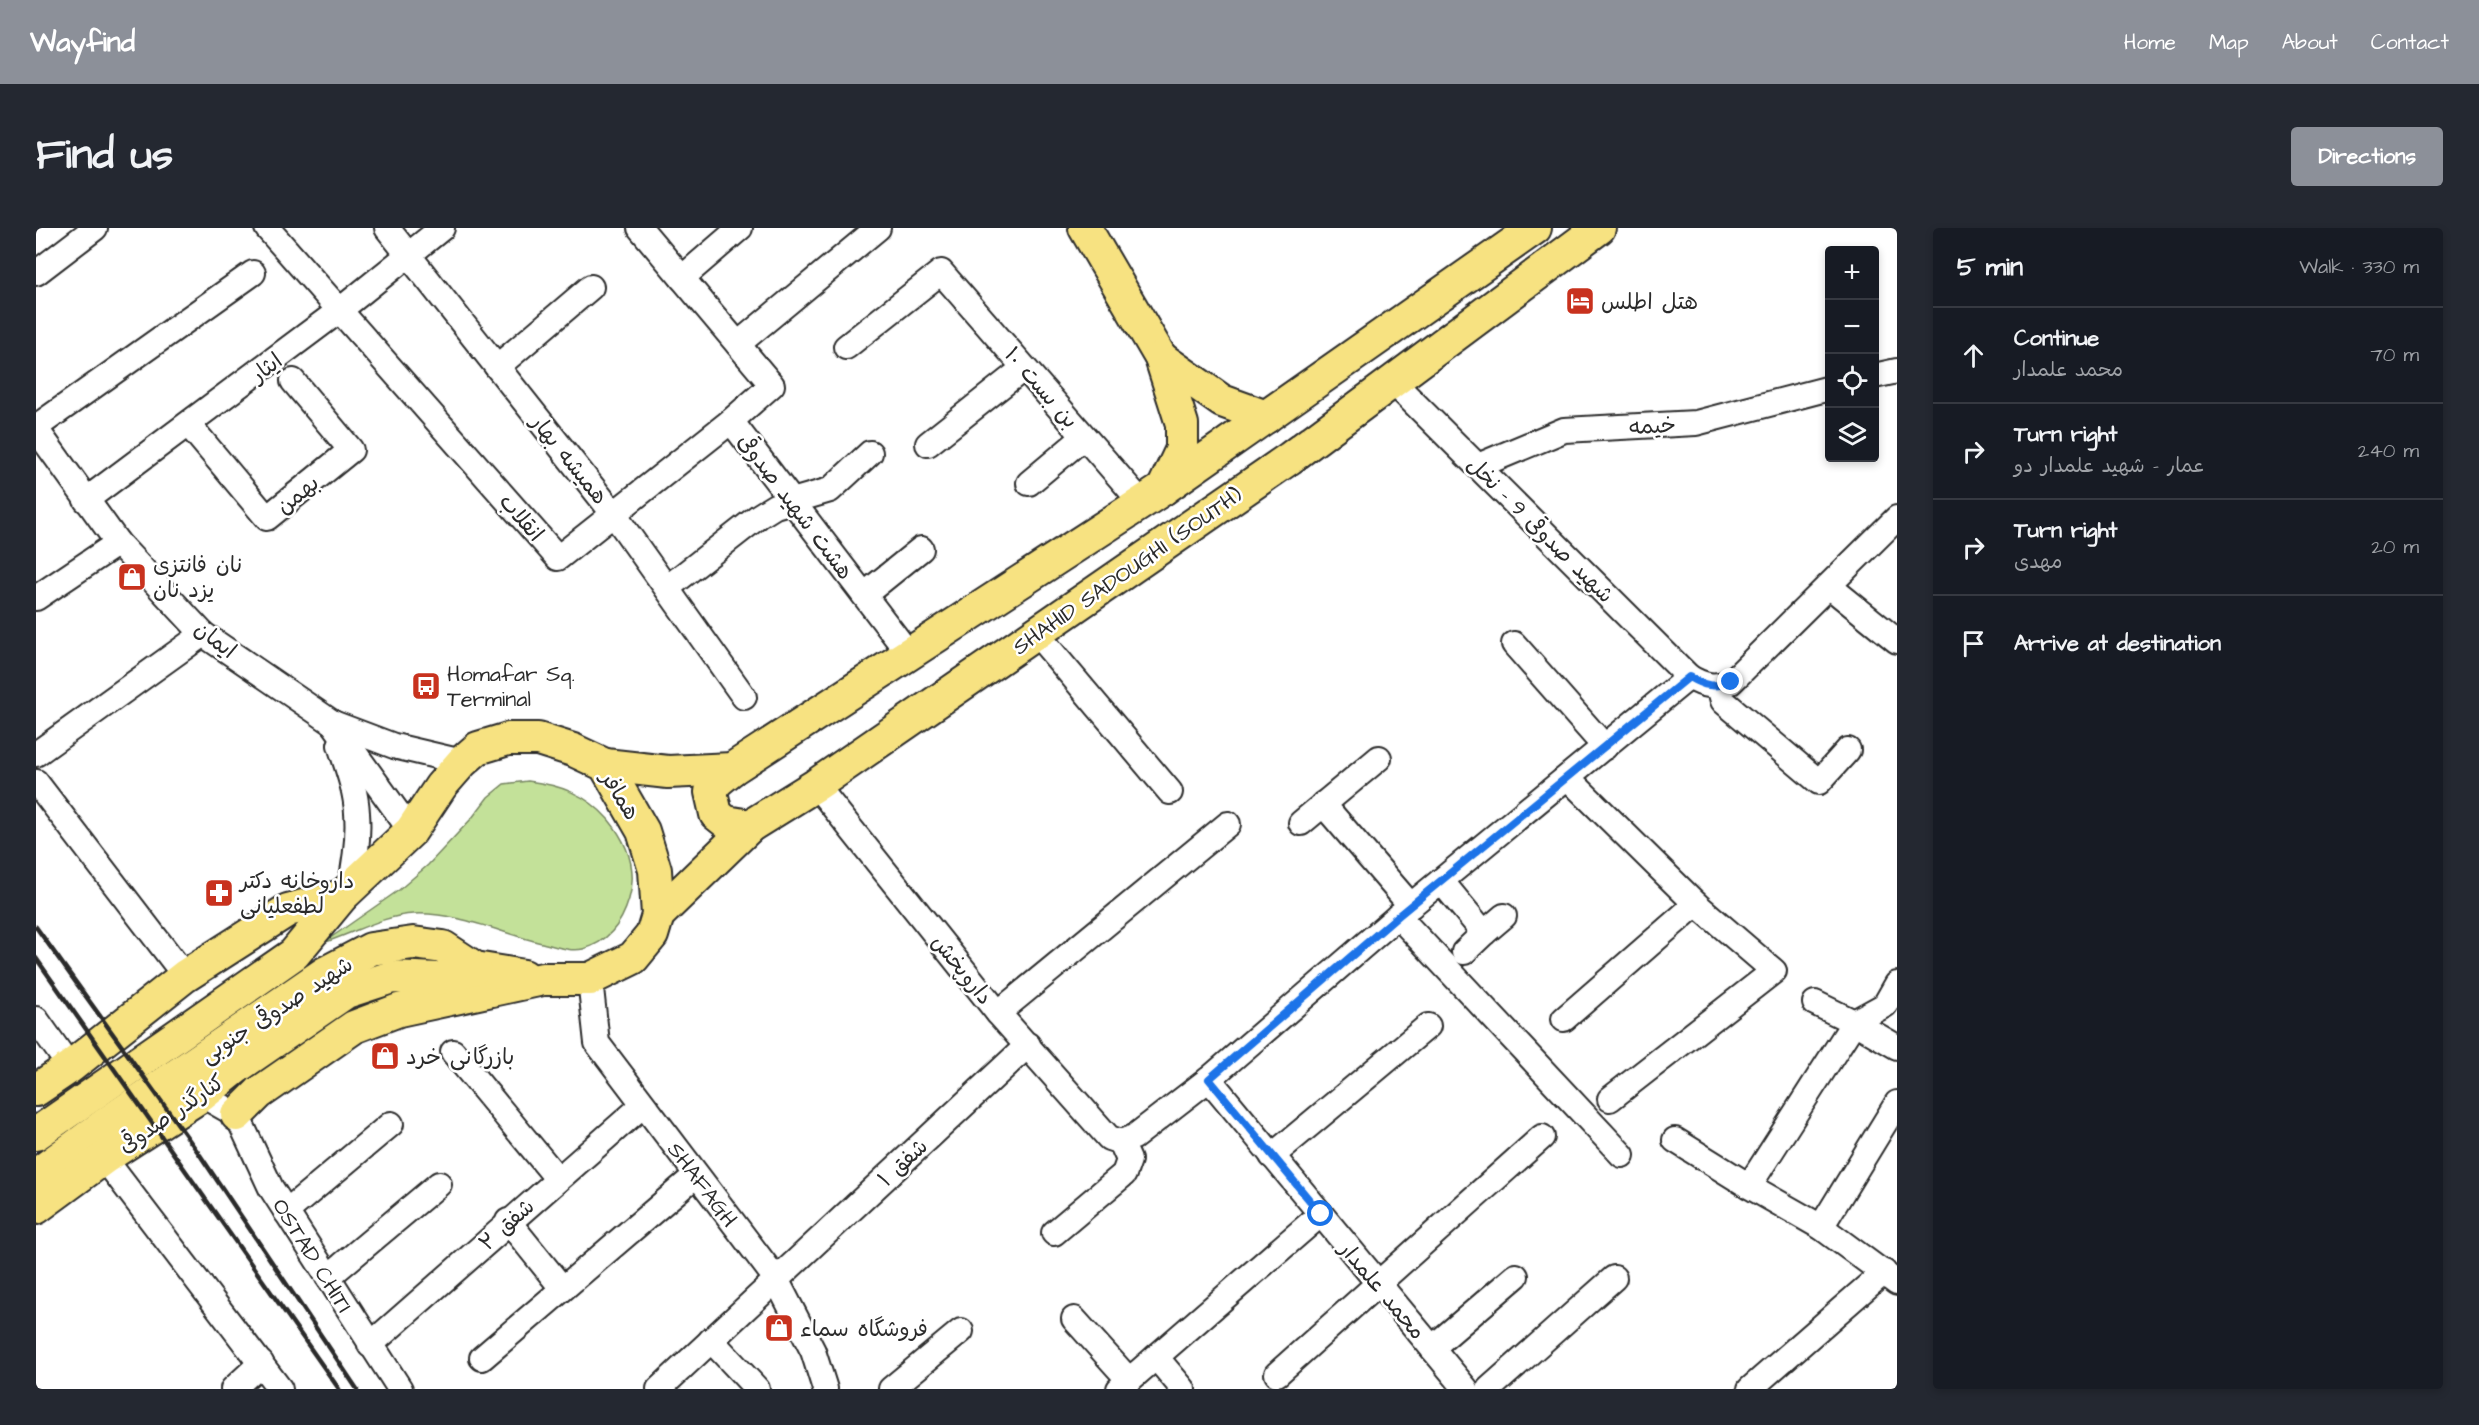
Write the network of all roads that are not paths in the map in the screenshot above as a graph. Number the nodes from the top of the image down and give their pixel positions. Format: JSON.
{"nodes":[{"id":1,"x":95,"y":228,"type":"edge"},
{"id":2,"x":267,"y":228,"type":"edge"},
{"id":3,"x":387,"y":228,"type":"edge"},
{"id":4,"x":441,"y":228,"type":"edge"},
{"id":5,"x":640,"y":228,"type":"edge"},
{"id":6,"x":740,"y":228,"type":"edge"},
{"id":7,"x":878,"y":228,"type":"edge"},
{"id":8,"x":1085,"y":228,"type":"edge"},
{"id":9,"x":1535,"y":228,"type":"edge"},
{"id":10,"x":1599,"y":228,"type":"edge"},
{"id":11,"x":407,"y":255,"type":"junction"},
{"id":12,"x":36,"y":273,"type":"edge"},
{"id":13,"x":253,"y":273,"type":"dead end"},
{"id":14,"x":682,"y":278,"type":"junction"},
{"id":15,"x":591,"y":287,"type":"dead end"},
{"id":16,"x":340,"y":310,"type":"junction"},
{"id":17,"x":738,"y":344,"type":"junction"},
{"id":18,"x":846,"y":347,"type":"dead end"},
{"id":19,"x":1161,"y":358,"type":"junction"},
{"id":20,"x":497,"y":367,"type":"junction"},
{"id":21,"x":1024,"y":368,"type":"junction"},
{"id":22,"x":1897,"y":371,"type":"edge"},
{"id":23,"x":1879,"y":375,"type":"edge"},
{"id":24,"x":293,"y":381,"type":"dead end"},
{"id":25,"x":1393,"y":382,"type":"junction"},
{"id":26,"x":1825,"y":389,"type":"edge"},
{"id":27,"x":1266,"y":417,"type":"junction"},
{"id":28,"x":731,"y":421,"type":"junction"},
{"id":29,"x":189,"y":425,"type":"junction"},
{"id":30,"x":36,"y":428,"type":"edge"},
{"id":31,"x":1084,"y":437,"type":"junction"},
{"id":32,"x":928,"y":444,"type":"dead end"},
{"id":33,"x":870,"y":453,"type":"dead end"},
{"id":34,"x":1478,"y":466,"type":"junction"},
{"id":35,"x":1029,"y":483,"type":"dead end"},
{"id":36,"x":1153,"y":496,"type":"junction"},
{"id":37,"x":86,"y":500,"type":"junction"},
{"id":38,"x":792,"y":501,"type":"junction"},
{"id":39,"x":613,"y":513,"type":"junction"},
{"id":40,"x":1897,"y":518,"type":"edge"},
{"id":41,"x":118,"y":543,"type":"junction"},
{"id":42,"x":921,"y":549,"type":"dead end"},
{"id":43,"x":1829,"y":586,"type":"junction"},
{"id":44,"x":668,"y":588,"type":"junction"},
{"id":45,"x":864,"y":595,"type":"junction"},
{"id":46,"x":36,"y":598,"type":"edge"},
{"id":47,"x":1036,"y":633,"type":"junction"},
{"id":48,"x":204,"y":634,"type":"junction"},
{"id":49,"x":1897,"y":641,"type":"edge"},
{"id":50,"x":1514,"y":644,"type":"dead end"},
{"id":51,"x":909,"y":654,"type":"junction"},
{"id":52,"x":1689,"y":677,"type":"junction"},
{"id":53,"x":1719,"y":686,"type":"junction"},
{"id":54,"x":744,"y":697,"type":"dead end"},
{"id":55,"x":333,"y":723,"type":"junction"},
{"id":56,"x":1605,"y":747,"type":"junction"},
{"id":57,"x":1848,"y":750,"type":"dead end"},
{"id":58,"x":36,"y":754,"type":"edge"},
{"id":59,"x":1379,"y":758,"type":"dead end"},
{"id":60,"x":462,"y":762,"type":"junction"},
{"id":61,"x":605,"y":765,"type":"junction"},
{"id":62,"x":732,"y":770,"type":"junction"},
{"id":63,"x":1568,"y":778,"type":"junction"},
{"id":64,"x":36,"y":782,"type":"edge"},
{"id":65,"x":816,"y":785,"type":"junction"},
{"id":66,"x":1170,"y":792,"type":"dead end"},
{"id":67,"x":1323,"y":804,"type":"junction"},
{"id":68,"x":1301,"y":823,"type":"dead end"},
{"id":69,"x":1228,"y":824,"type":"dead end"},
{"id":70,"x":750,"y":826,"type":"junction"},
{"id":71,"x":411,"y":831,"type":"junction"},
{"id":72,"x":1442,"y":882,"type":"junction"},
{"id":73,"x":346,"y":892,"type":"junction"},
{"id":74,"x":1696,"y":904,"type":"junction"},
{"id":75,"x":1404,"y":911,"type":"junction"},
{"id":76,"x":658,"y":915,"type":"junction"},
{"id":77,"x":1504,"y":916,"type":"dead end"},
{"id":78,"x":1484,"y":933,"type":"junction"},
{"id":79,"x":1464,"y":952,"type":"dead end"},
{"id":80,"x":475,"y":968,"type":"junction"},
{"id":81,"x":185,"y":976,"type":"junction"},
{"id":82,"x":543,"y":979,"type":"junction"},
{"id":83,"x":590,"y":979,"type":"junction"},
{"id":84,"x":1897,"y":984,"type":"edge"},
{"id":85,"x":1815,"y":1003,"type":"dead end"},
{"id":86,"x":998,"y":1013,"type":"junction"},
{"id":87,"x":36,"y":1019,"type":"edge"},
{"id":88,"x":1564,"y":1019,"type":"dead end"},
{"id":89,"x":1854,"y":1022,"type":"junction"},
{"id":90,"x":1428,"y":1026,"type":"dead end"},
{"id":91,"x":1028,"y":1046,"type":"junction"},
{"id":92,"x":1897,"y":1047,"type":"edge"},
{"id":93,"x":453,"y":1052,"type":"dead end"},
{"id":94,"x":70,"y":1067,"type":"junction"},
{"id":95,"x":1209,"y":1079,"type":"junction"},
{"id":96,"x":36,"y":1090,"type":"edge"},
{"id":97,"x":202,"y":1095,"type":"junction"},
{"id":98,"x":1610,"y":1099,"type":"dead end"},
{"id":99,"x":1897,"y":1103,"type":"edge"},
{"id":100,"x":643,"y":1105,"type":"junction"},
{"id":101,"x":237,"y":1115,"type":"junction"},
{"id":102,"x":391,"y":1124,"type":"dead end"},
{"id":103,"x":36,"y":1134,"type":"edge"},
{"id":104,"x":1542,"y":1137,"type":"dead end"},
{"id":105,"x":1675,"y":1140,"type":"dead end"},
{"id":106,"x":1121,"y":1142,"type":"junction"},
{"id":107,"x":1622,"y":1155,"type":"dead end"},
{"id":108,"x":1272,"y":1156,"type":"junction"},
{"id":109,"x":104,"y":1158,"type":"junction"},
{"id":110,"x":36,"y":1175,"type":"edge"},
{"id":111,"x":696,"y":1175,"type":"junction"},
{"id":112,"x":557,"y":1178,"type":"junction"},
{"id":113,"x":439,"y":1184,"type":"dead end"},
{"id":114,"x":1749,"y":1186,"type":"junction"},
{"id":115,"x":36,"y":1208,"type":"edge"},
{"id":116,"x":286,"y":1212,"type":"junction"},
{"id":117,"x":1321,"y":1214,"type":"junction"},
{"id":118,"x":508,"y":1221,"type":"junction"},
{"id":119,"x":1821,"y":1227,"type":"junction"},
{"id":120,"x":1054,"y":1233,"type":"dead end"},
{"id":121,"x":1516,"y":1276,"type":"dead end"},
{"id":122,"x":328,"y":1277,"type":"junction"},
{"id":123,"x":1614,"y":1278,"type":"dead end"},
{"id":124,"x":1891,"y":1278,"type":"edge"},
{"id":125,"x":776,"y":1279,"type":"junction"},
{"id":126,"x":1377,"y":1283,"type":"junction"},
{"id":127,"x":562,"y":1288,"type":"junction"},
{"id":128,"x":1074,"y":1319,"type":"dead end"},
{"id":129,"x":961,"y":1331,"type":"dead end"},
{"id":130,"x":711,"y":1340,"type":"junction"},
{"id":131,"x":370,"y":1345,"type":"junction"},
{"id":132,"x":1432,"y":1348,"type":"junction"},
{"id":133,"x":1156,"y":1357,"type":"junction"},
{"id":134,"x":482,"y":1358,"type":"dead end"},
{"id":135,"x":261,"y":1363,"type":"junction"},
{"id":136,"x":1277,"y":1374,"type":"dead end"},
{"id":137,"x":1124,"y":1385,"type":"edge"},
{"id":138,"x":233,"y":1389,"type":"edge"},
{"id":139,"x":280,"y":1389,"type":"edge"},
{"id":140,"x":400,"y":1389,"type":"edge"},
{"id":141,"x":659,"y":1389,"type":"edge"},
{"id":142,"x":757,"y":1389,"type":"edge"},
{"id":143,"x":825,"y":1389,"type":"edge"},
{"id":144,"x":891,"y":1389,"type":"edge"},
{"id":145,"x":1183,"y":1389,"type":"edge"},
{"id":146,"x":1466,"y":1389,"type":"edge"},
{"id":147,"x":1489,"y":1389,"type":"edge"},
{"id":148,"x":1750,"y":1389,"type":"edge"}],
"edges":[{"from":1,"to":12,"type":"street"},
{"from":2,"to":16,"type":"street"},
{"from":3,"to":11,"type":"street","name":"همیشه بهار"},
{"from":4,"to":11,"type":"street","name":"ایثار"},
{"from":5,"to":14,"type":"street","name":"هشت شهید صدوقی"},
{"from":6,"to":14,"type":"street"},
{"from":7,"to":17,"type":"street"},
{"from":8,"to":19,"type":"main road"},
{"from":9,"to":27,"type":"main road","name":"SHAHID SADOUGHI (SOUTH)"},
{"from":10,"to":25,"type":"main road","name":"SHAHID SADOUGHI (SOUTH)"},
{"from":11,"to":16,"type":"street","name":"ایثار"},
{"from":11,"to":20,"type":"street","name":"همیشه بهار"},
{"from":13,"to":30,"type":"street"},
{"from":14,"to":17,"type":"street","name":"هشت شهید صدوقی"},
{"from":15,"to":20,"type":"street"},
{"from":16,"to":29,"type":"street","name":"ایثار"},
{"from":16,"to":39,"type":"street","name":"انقلاب"},
{"from":17,"to":28,"type":"street","name":"هشت شهید صدوقی"},
{"from":18,"to":21,"type":"street","name":"بن بست ۱۰"},
{"from":19,"to":27,"type":"main road"},
{"from":19,"to":36,"type":"main road"},
{"from":20,"to":39,"type":"street","name":"همیشه بهار"},
{"from":21,"to":31,"type":"street","name":"بن بست ۱۰"},
{"from":21,"to":32,"type":"street"},
{"from":22,"to":23,"type":"street"},
{"from":24,"to":29,"type":"street","name":"بهمن"},
{"from":25,"to":34,"type":"street","name":"شهید صدوقی 9 - نخل"},
{"from":25,"to":47,"type":"main road","name":"SHAHID SADOUGHI (SOUTH)"},
{"from":26,"to":34,"type":"street","name":"خیمه"},
{"from":27,"to":36,"type":"main road","name":"SHAHID SADOUGHI (SOUTH)"},
{"from":28,"to":38,"type":"street","name":"هشت شهید صدوقی"},
{"from":28,"to":39,"type":"street","name":"انقلاب"},
{"from":29,"to":37,"type":"street","name":"ایثار"},
{"from":30,"to":37,"type":"street","name":"ایمان"},
{"from":31,"to":35,"type":"street"},
{"from":31,"to":36,"type":"street","name":"بن بست ۱۰"},
{"from":33,"to":38,"type":"street"},
{"from":34,"to":52,"type":"street","name":"شهید صدوقی 9 - نخل"},
{"from":36,"to":51,"type":"main road","name":"SHAHID SADOUGHI (SOUTH)"},
{"from":37,"to":41,"type":"street","name":"ایمان"},
{"from":38,"to":44,"type":"street"},
{"from":38,"to":45,"type":"street","name":"هشت شهید صدوقی"},
{"from":39,"to":44,"type":"street","name":"همیشه بهار"},
{"from":40,"to":43,"type":"street"},
{"from":41,"to":46,"type":"street"},
{"from":41,"to":48,"type":"street","name":"ایمان"},
{"from":42,"to":45,"type":"street"},
{"from":43,"to":49,"type":"street"},
{"from":43,"to":53,"type":"street"},
{"from":44,"to":54,"type":"street","name":"همیشه بهار"},
{"from":45,"to":51,"type":"street","name":"هشت شهید صدوقی"},
{"from":47,"to":65,"type":"main road","name":"SHAHID SADOUGHI (SOUTH)"},
{"from":47,"to":66,"type":"street"},
{"from":48,"to":55,"type":"street","name":"ایمان"},
{"from":48,"to":58,"type":"street"},
{"from":50,"to":56,"type":"street"},
{"from":51,"to":62,"type":"main road","name":"SHAHID SADOUGHI (SOUTH)"},
{"from":52,"to":53,"type":"street"},
{"from":52,"to":56,"type":"street"},
{"from":53,"to":57,"type":"street"},
{"from":55,"to":60,"type":"street"},
{"from":55,"to":71,"type":"street","name":"ایمان"},
{"from":55,"to":73,"type":"street"},
{"from":56,"to":63,"type":"street"},
{"from":59,"to":67,"type":"street"},
{"from":60,"to":61,"type":"main road","name":"همافر"},
{"from":60,"to":71,"type":"main road","name":"همافر"},
{"from":61,"to":62,"type":"main road"},
{"from":61,"to":76,"type":"main road","name":"همافر"},
{"from":62,"to":70,"type":"main road","name":"SHAHID SADOUGHI (SOUTH)"},
{"from":63,"to":72,"type":"street"},
{"from":63,"to":74,"type":"street"},
{"from":64,"to":81,"type":"street"},
{"from":65,"to":70,"type":"main road","name":"SHAHID SADOUGHI (SOUTH)"},
{"from":65,"to":86,"type":"street","name":"داروپخش"},
{"from":67,"to":68,"type":"street"},
{"from":67,"to":75,"type":"street"},
{"from":69,"to":86,"type":"street"},
{"from":70,"to":76,"type":"main road","name":"SHAHID SADOUGHI (SOUTH)"},
{"from":71,"to":73,"type":"main road","name":"شهید صدوقی جنوبی"},
{"from":72,"to":75,"type":"street"},
{"from":72,"to":78,"type":"street"},
{"from":73,"to":81,"type":"main road"},
{"from":73,"to":103,"type":"main road","name":"شهید صدوقی جنوبی"},
{"from":74,"to":88,"type":"street"},
{"from":74,"to":98,"type":"street"},
{"from":75,"to":95,"type":"street"},
{"from":75,"to":107,"type":"street"},
{"from":76,"to":83,"type":"main road","name":"همافر"},
{"from":77,"to":78,"type":"street"},
{"from":78,"to":79,"type":"street"},
{"from":80,"to":82,"type":"main road","name":"شهید صدوقی جنوبی"},
{"from":80,"to":97,"type":"main road","name":"کنارگذر صدوقی"},
{"from":80,"to":110,"type":"main road","name":"شهید صدوقی جنوبی"},
{"from":81,"to":94,"type":"main road"},
{"from":82,"to":83,"type":"main road","name":"همافر"},
{"from":82,"to":101,"type":"main road"},
{"from":83,"to":100,"type":"street","name":"SHAFAGH"},
{"from":84,"to":89,"type":"street"},
{"from":85,"to":89,"type":"street"},
{"from":86,"to":91,"type":"street","name":"داروپخش"},
{"from":87,"to":94,"type":"street"},
{"from":89,"to":92,"type":"street"},
{"from":89,"to":114,"type":"street"},
{"from":90,"to":108,"type":"street"},
{"from":91,"to":106,"type":"street","name":"داروپخش"},
{"from":91,"to":125,"type":"street","name":"شفق ۱"},
{"from":93,"to":112,"type":"street"},
{"from":94,"to":96,"type":"main road"},
{"from":95,"to":106,"type":"street"},
{"from":95,"to":108,"type":"street","name":"محمد علمدار"},
{"from":97,"to":101,"type":"street"},
{"from":97,"to":109,"type":"main road","name":"کنارگذر صدوقی"},
{"from":99,"to":119,"type":"street"},
{"from":100,"to":111,"type":"street","name":"SHAFAGH"},
{"from":100,"to":112,"type":"street","name":"شفق ۲"},
{"from":101,"to":116,"type":"street","name":"OSTAD CHITI"},
{"from":102,"to":116,"type":"street"},
{"from":104,"to":126,"type":"street"},
{"from":105,"to":114,"type":"street"},
{"from":106,"to":120,"type":"street"},
{"from":108,"to":117,"type":"street","name":"محمد علمدار"},
{"from":109,"to":115,"type":"main road","name":"کنارگذر صدوقی"},
{"from":109,"to":135,"type":"street"},
{"from":111,"to":125,"type":"street","name":"SHAFAGH"},
{"from":111,"to":127,"type":"street"},
{"from":112,"to":118,"type":"street","name":"شفق ۲"},
{"from":113,"to":122,"type":"street"},
{"from":114,"to":119,"type":"street"},
{"from":116,"to":122,"type":"street","name":"OSTAD CHITI"},
{"from":117,"to":126,"type":"street","name":"محمد علمدار"},
{"from":117,"to":133,"type":"street"},
{"from":118,"to":127,"type":"street"},
{"from":118,"to":131,"type":"street","name":"شفق ۲"},
{"from":119,"to":124,"type":"street"},
{"from":121,"to":132,"type":"street"},
{"from":122,"to":131,"type":"street","name":"OSTAD CHITI"},
{"from":123,"to":147,"type":"street"},
{"from":124,"to":148,"type":"street"},
{"from":125,"to":130,"type":"street","name":"شفق ۱"},
{"from":125,"to":143,"type":"street","name":"SHAFAGH"},
{"from":126,"to":132,"type":"street","name":"محمد علمدار"},
{"from":126,"to":136,"type":"street"},
{"from":127,"to":134,"type":"street"},
{"from":128,"to":137,"type":"street"},
{"from":129,"to":144,"type":"street"},
{"from":130,"to":141,"type":"street","name":"شفق ۱"},
{"from":130,"to":142,"type":"street"},
{"from":131,"to":140,"type":"street","name":"OSTAD CHITI"},
{"from":132,"to":146,"type":"street","name":"محمد علمدار"},
{"from":133,"to":137,"type":"street"},
{"from":133,"to":145,"type":"street"},
{"from":135,"to":138,"type":"street"},
{"from":135,"to":139,"type":"street"}]}
